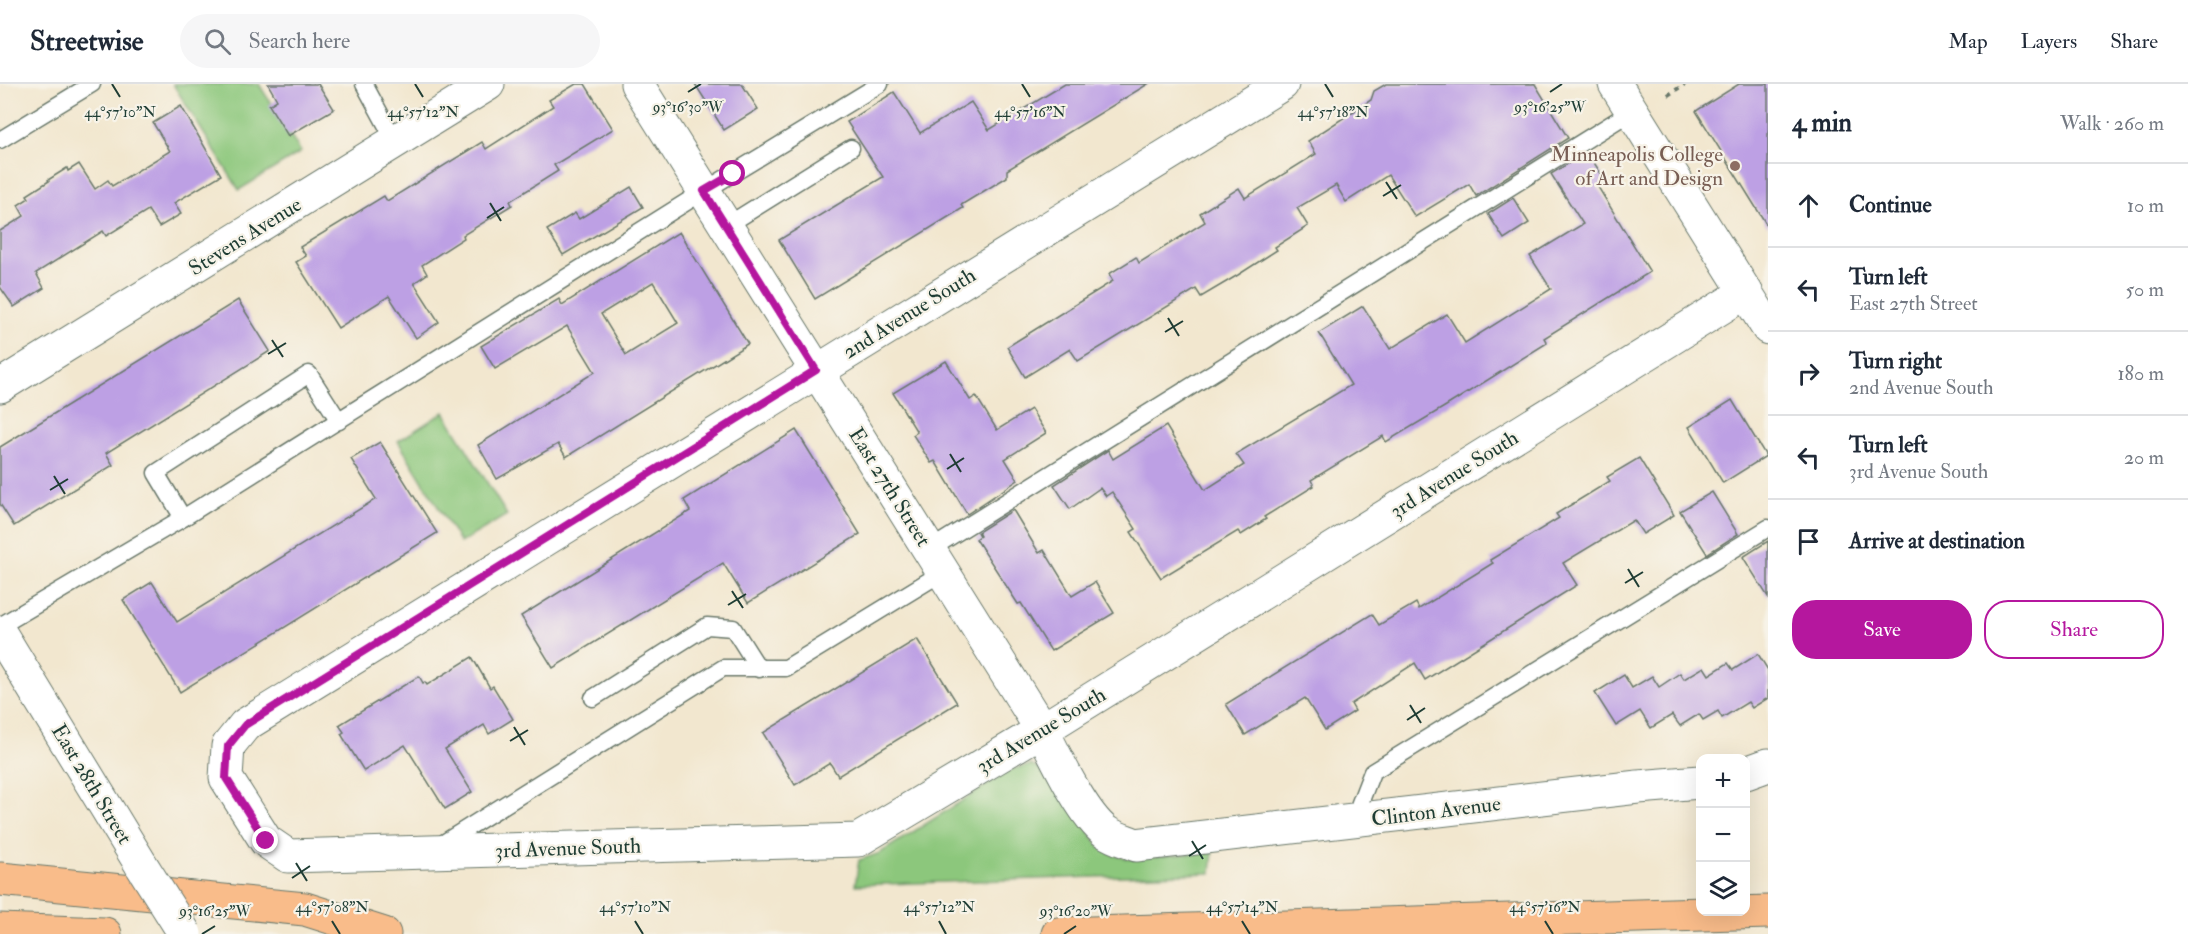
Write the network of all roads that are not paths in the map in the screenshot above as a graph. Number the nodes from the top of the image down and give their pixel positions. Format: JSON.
{"nodes":[{"id":1,"x":92,"y":84,"type":"edge"},
{"id":2,"x":364,"y":84,"type":"edge"},
{"id":3,"x":488,"y":84,"type":"edge"},
{"id":4,"x":637,"y":84,"type":"edge"},
{"id":5,"x":880,"y":84,"type":"edge"},
{"id":6,"x":1282,"y":84,"type":"edge"},
{"id":7,"x":1623,"y":97,"type":"edge"},
{"id":8,"x":0,"y":140,"type":"edge"},
{"id":9,"x":396,"y":143,"type":"junction"},
{"id":10,"x":851,"y":148,"type":"dead end"},
{"id":11,"x":704,"y":191,"type":"junction"},
{"id":12,"x":726,"y":226,"type":"junction"},
{"id":13,"x":1757,"y":286,"type":"edge"},
{"id":14,"x":1768,"y":328,"type":"edge"},
{"id":15,"x":816,"y":370,"type":"junction"},
{"id":16,"x":0,"y":386,"type":"edge"},
{"id":17,"x":339,"y":421,"type":"junction"},
{"id":18,"x":183,"y":518,"type":"junction"},
{"id":19,"x":1768,"y":528,"type":"edge"},
{"id":20,"x":936,"y":561,"type":"junction"},
{"id":21,"x":0,"y":626,"type":"edge"},
{"id":22,"x":0,"y":633,"type":"edge"},
{"id":23,"x":759,"y":669,"type":"junction"},
{"id":24,"x":593,"y":698,"type":"dead end"},
{"id":25,"x":1042,"y":730,"type":"junction"},
{"id":26,"x":1768,"y":765,"type":"edge"},
{"id":27,"x":1750,"y":772,"type":"edge"},
{"id":28,"x":1696,"y":782,"type":"edge"},
{"id":29,"x":242,"y":802,"type":"joint"},
{"id":30,"x":1353,"y":821,"type":"junction"},
{"id":31,"x":1171,"y":842,"type":"joint"},
{"id":32,"x":428,"y":852,"type":"junction"},
{"id":33,"x":0,"y":879,"type":"edge"},
{"id":34,"x":1768,"y":912,"type":"edge"},
{"id":35,"x":0,"y":930,"type":"edge"},
{"id":36,"x":105,"y":934,"type":"edge"},
{"id":37,"x":185,"y":934,"type":"edge"},
{"id":38,"x":384,"y":934,"type":"edge"},
{"id":39,"x":1058,"y":934,"type":"edge"}],
"edges":[{"from":1,"to":8,"type":"lane"},
{"from":2,"to":9,"type":"lane"},
{"from":3,"to":9,"type":"street","name":"Stevens Avenue"},
{"from":4,"to":11,"type":"street","name":"East 27th Street"},
{"from":5,"to":11,"type":"lane"},
{"from":6,"to":15,"type":"street","name":"2nd Avenue South"},
{"from":7,"to":13,"type":"street"},
{"from":7,"to":20,"type":"lane"},
{"from":9,"to":16,"type":"street","name":"Stevens Avenue"},
{"from":10,"to":12,"type":"lane"},
{"from":11,"to":12,"type":"street","name":"East 27th Street"},
{"from":11,"to":17,"type":"lane"},
{"from":12,"to":15,"type":"street","name":"East 27th Street"},
{"from":13,"to":14,"type":"street"},
{"from":13,"to":25,"type":"street","name":"3rd Avenue South"},
{"from":15,"to":20,"type":"street","name":"East 27th Street"},
{"from":15,"to":29,"type":"street","name":"2nd Avenue South"},
{"from":17,"to":18,"type":"lane"},
{"from":17,"to":18,"type":"lane"},
{"from":18,"to":21,"type":"lane"},
{"from":19,"to":30,"type":"lane"},
{"from":20,"to":23,"type":"lane"},
{"from":20,"to":25,"type":"street","name":"East 27th Street"},
{"from":22,"to":37,"type":"street","name":"East 28th Street","bridge":true},
{"from":23,"to":24,"type":"lane"},
{"from":23,"to":32,"type":"lane"},
{"from":25,"to":31,"type":"street","name":"East 27th Street"},
{"from":25,"to":32,"type":"street","name":"3rd Avenue South"},
{"from":26,"to":27,"type":"street"},
{"from":28,"to":30,"type":"street","name":"Clinton Avenue"},
{"from":29,"to":32,"type":"street","name":"3rd Avenue South"},
{"from":30,"to":31,"type":"street","name":"Clinton Avenue"},
{"from":33,"to":38,"type":"highway"},
{"from":34,"to":39,"type":"highway"},
{"from":35,"to":36,"type":"highway"}]}
